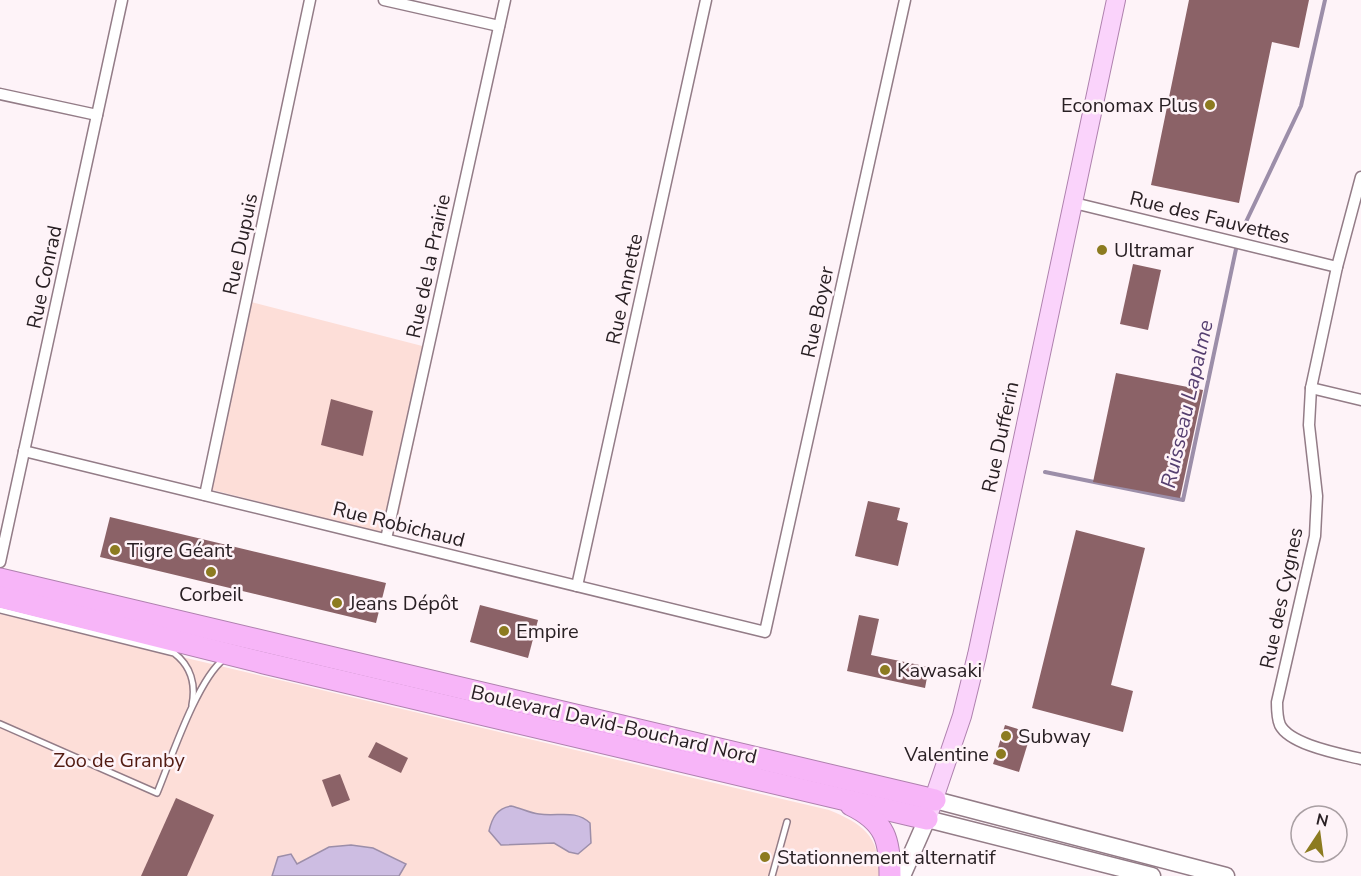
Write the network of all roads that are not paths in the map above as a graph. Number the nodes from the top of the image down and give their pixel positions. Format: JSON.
{"nodes":[{"id":1,"x":122,"y":0,"type":"edge"},
{"id":2,"x":310,"y":0,"type":"edge"},
{"id":3,"x":384,"y":0,"type":"edge"},
{"id":4,"x":505,"y":0,"type":"edge"},
{"id":5,"x":706,"y":0,"type":"edge"},
{"id":6,"x":905,"y":0,"type":"edge"},
{"id":7,"x":1116,"y":0,"type":"edge"},
{"id":8,"x":499,"y":26,"type":"junction"},
{"id":9,"x":0,"y":94,"type":"edge"},
{"id":10,"x":97,"y":114,"type":"junction"},
{"id":11,"x":1361,"y":177,"type":"edge"},
{"id":12,"x":1074,"y":203,"type":"junction"},
{"id":13,"x":1336,"y":267,"type":"junction"},
{"id":14,"x":1311,"y":388,"type":"junction"},
{"id":15,"x":1361,"y":400,"type":"edge"},
{"id":16,"x":24,"y":451,"type":"junction"},
{"id":17,"x":205,"y":495,"type":"junction"},
{"id":18,"x":386,"y":539,"type":"junction"},
{"id":19,"x":0,"y":562,"type":"edge"},
{"id":20,"x":0,"y":579,"type":"edge"},
{"id":21,"x":576,"y":586,"type":"junction"},
{"id":22,"x":0,"y":597,"type":"edge"},
{"id":23,"x":0,"y":610,"type":"edge"},
{"id":24,"x":765,"y":632,"type":"joint"},
{"id":25,"x":237,"y":652,"type":"junction"},
{"id":26,"x":518,"y":709,"type":"dead end"},
{"id":27,"x":190,"y":713,"type":"junction"},
{"id":28,"x":609,"y":723,"type":"junction"},
{"id":29,"x":0,"y":724,"type":"edge"},
{"id":30,"x":1361,"y":759,"type":"edge"},
{"id":31,"x":832,"y":796,"type":"junction"},
{"id":32,"x":931,"y":810,"type":"junction"},
{"id":33,"x":787,"y":822,"type":"dead end"},
{"id":34,"x":772,"y":876,"type":"edge"},
{"id":35,"x":890,"y":876,"type":"edge"},
{"id":36,"x":902,"y":876,"type":"edge"},
{"id":37,"x":1152,"y":876,"type":"edge"},
{"id":38,"x":1226,"y":876,"type":"edge"}],
"edges":[{"from":1,"to":10,"type":"street","name":"Rue Conrad"},
{"from":2,"to":17,"type":"street","name":"Rue Dupuis"},
{"from":3,"to":8,"type":"street"},
{"from":4,"to":8,"type":"street","name":"Rue de la Prairie"},
{"from":5,"to":21,"type":"street","name":"Rue Annette"},
{"from":6,"to":24,"type":"street","name":"Rue Boyer"},
{"from":7,"to":12,"type":"main road","name":"Rue Dufferin"},
{"from":8,"to":18,"type":"street","name":"Rue de la Prairie"},
{"from":9,"to":10,"type":"street"},
{"from":10,"to":16,"type":"street","name":"Rue Conrad"},
{"from":11,"to":13,"type":"street","name":"Rue des Cygnes"},
{"from":12,"to":13,"type":"street","name":"Rue des Fauvettes"},
{"from":12,"to":32,"type":"main road","name":"Rue Dufferin"},
{"from":13,"to":14,"type":"street","name":"Rue des Cygnes"},
{"from":14,"to":15,"type":"street"},
{"from":14,"to":30,"type":"street","name":"Rue des Cygnes"},
{"from":16,"to":17,"type":"street","name":"Rue Robichaud"},
{"from":16,"to":19,"type":"street","name":"Rue Conrad"},
{"from":17,"to":18,"type":"street","name":"Rue Robichaud"},
{"from":18,"to":21,"type":"street","name":"Rue Robichaud"},
{"from":20,"to":28,"type":"highway","name":"Boulevard David-Bouchard Nord"},
{"from":21,"to":24,"type":"street","name":"Rue Robichaud"},
{"from":22,"to":25,"type":"highway","name":"Boulevard David-Bouchard Nord"},
{"from":23,"to":27,"type":"lane"},
{"from":25,"to":27,"type":"lane"},
{"from":25,"to":31,"type":"highway","name":"Boulevard David-Bouchard Nord"},
{"from":26,"to":28,"type":"lane"},
{"from":27,"to":29,"type":"lane"},
{"from":28,"to":32,"type":"highway","name":"Boulevard David-Bouchard Nord"},
{"from":31,"to":32,"type":"highway","name":"Boulevard David-Bouchard Nord"},
{"from":31,"to":35,"type":"highway"},
{"from":32,"to":36,"type":"street","name":"Rue Dufferin"},
{"from":32,"to":37,"type":"street","name":"Boulevard David-Bouchard Nord"},
{"from":32,"to":38,"type":"street","name":"Boulevard David-Bouchard Nord"},
{"from":33,"to":34,"type":"lane"}]}
